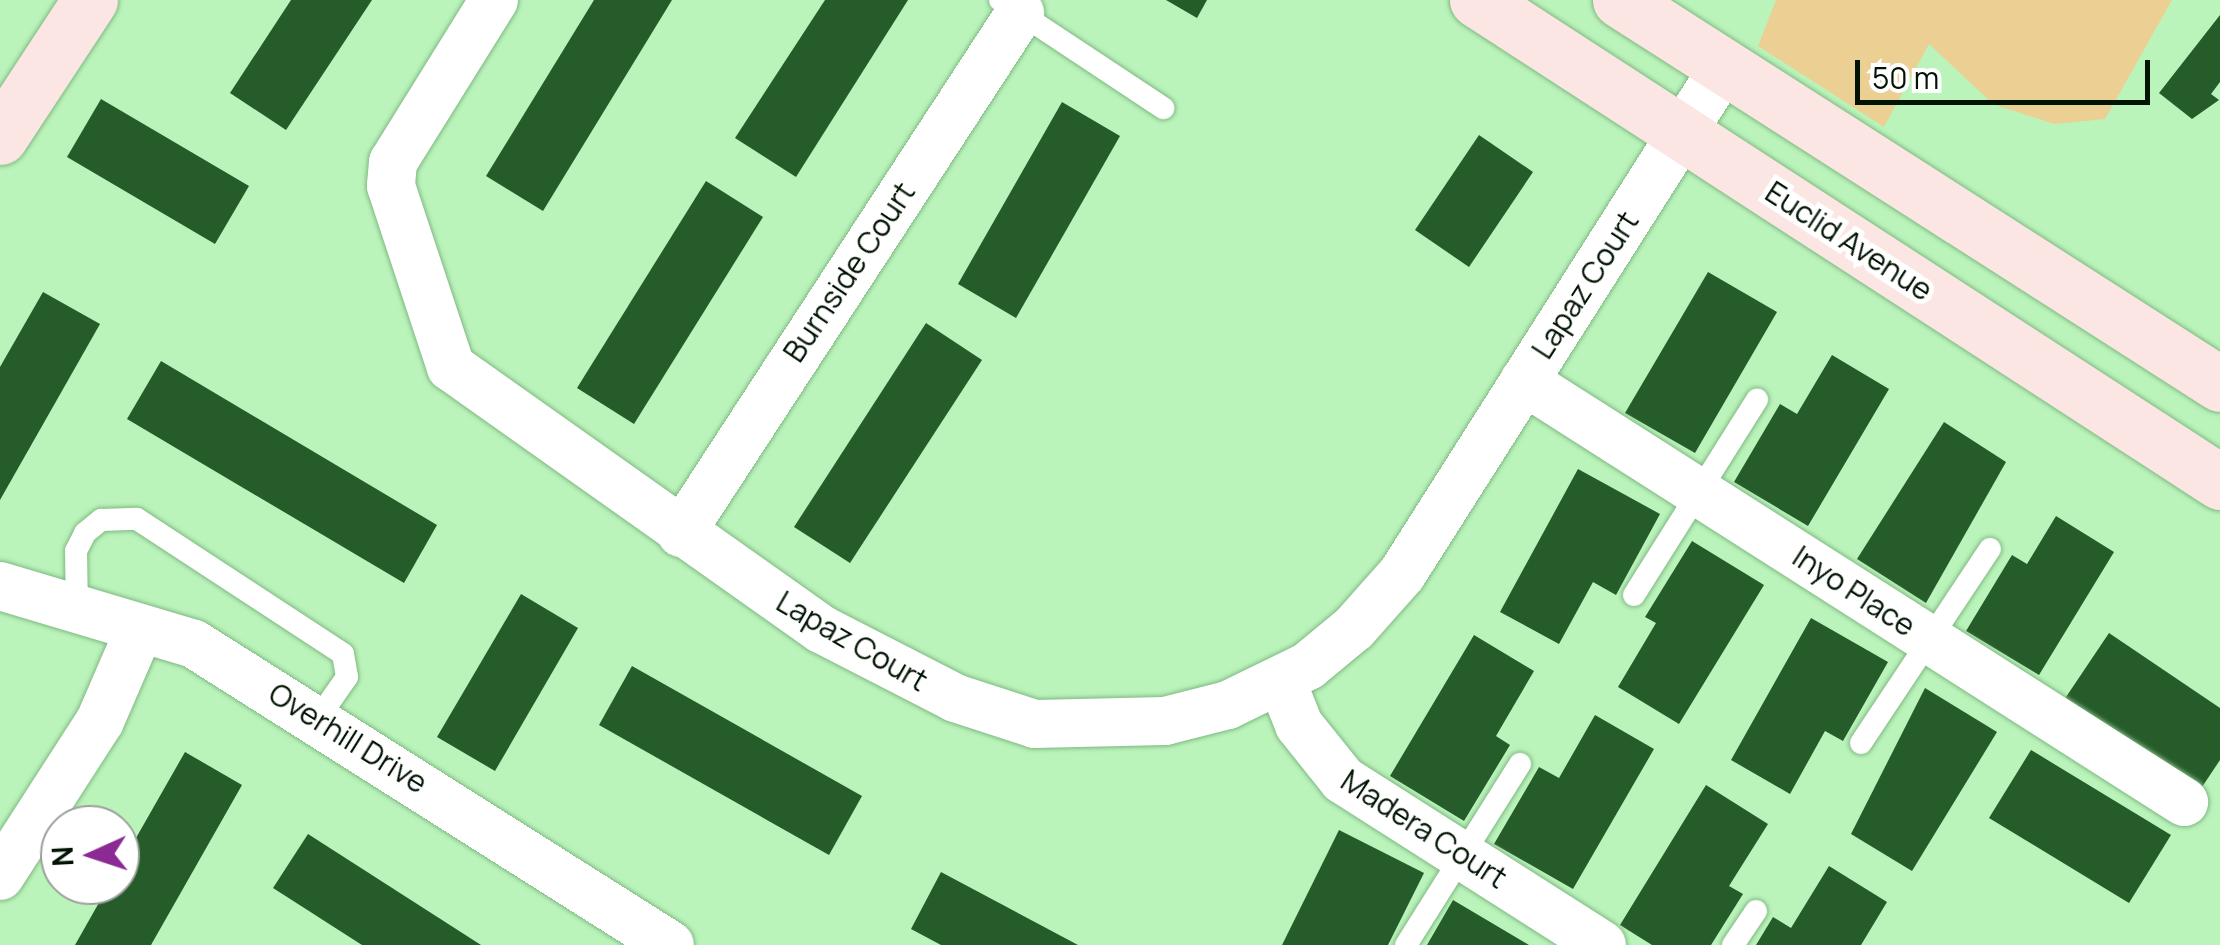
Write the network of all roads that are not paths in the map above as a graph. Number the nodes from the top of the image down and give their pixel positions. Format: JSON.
{"nodes":[{"id":1,"x":90,"y":0,"type":"edge"},
{"id":2,"x":494,"y":0,"type":"edge"},
{"id":3,"x":1477,"y":0,"type":"edge"},
{"id":4,"x":1620,"y":0,"type":"edge"},
{"id":5,"x":1010,"y":6,"type":"edge"},
{"id":6,"x":1724,"y":67,"type":"junction"},
{"id":7,"x":1163,"y":108,"type":"dead end"},
{"id":8,"x":1682,"y":133,"type":"junction"},
{"id":9,"x":0,"y":137,"type":"edge"},
{"id":10,"x":1524,"y":380,"type":"junction"},
{"id":11,"x":2220,"y":384,"type":"edge"},
{"id":12,"x":1757,"y":400,"type":"dead end"},
{"id":13,"x":2220,"y":482,"type":"edge"},
{"id":14,"x":1699,"y":492,"type":"junction"},
{"id":15,"x":681,"y":533,"type":"junction"},
{"id":16,"x":1990,"y":549,"type":"dead end"},
{"id":17,"x":0,"y":586,"type":"edge"},
{"id":18,"x":1634,"y":595,"type":"dead end"},
{"id":19,"x":77,"y":613,"type":"junction"},
{"id":20,"x":139,"y":631,"type":"junction"},
{"id":21,"x":1930,"y":640,"type":"junction"},
{"id":22,"x":1282,"y":682,"type":"junction"},
{"id":23,"x":318,"y":717,"type":"junction"},
{"id":24,"x":1861,"y":743,"type":"dead end"},
{"id":25,"x":1520,"y":764,"type":"dead end"},
{"id":26,"x":2184,"y":802,"type":"dead end"},
{"id":27,"x":1463,"y":855,"type":"junction"},
{"id":28,"x":0,"y":876,"type":"edge"},
{"id":29,"x":1756,"y":911,"type":"dead end"},
{"id":30,"x":670,"y":945,"type":"edge"},
{"id":31,"x":1406,"y":945,"type":"edge"},
{"id":32,"x":1602,"y":945,"type":"edge"},
{"id":33,"x":1734,"y":945,"type":"edge"}],
"edges":[{"from":1,"to":9,"type":"main road"},
{"from":2,"to":15,"type":"street","name":"Lapaz Court"},
{"from":3,"to":8,"type":"main road","name":"Euclid Avenue"},
{"from":4,"to":6,"type":"main road"},
{"from":5,"to":7,"type":"lane"},
{"from":5,"to":15,"type":"street","name":"Burnside Court"},
{"from":6,"to":8,"type":"street","name":"Lapaz Court"},
{"from":6,"to":11,"type":"main road"},
{"from":8,"to":10,"type":"street","name":"Lapaz Court"},
{"from":8,"to":13,"type":"main road","name":"Euclid Avenue"},
{"from":10,"to":14,"type":"street","name":"Inyo Place"},
{"from":10,"to":22,"type":"street","name":"Lapaz Court"},
{"from":12,"to":14,"type":"lane"},
{"from":14,"to":18,"type":"lane"},
{"from":14,"to":21,"type":"street","name":"Inyo Place"},
{"from":15,"to":22,"type":"street","name":"Lapaz Court"},
{"from":16,"to":21,"type":"lane"},
{"from":17,"to":19,"type":"street","name":"Overhill Drive"},
{"from":19,"to":20,"type":"street","name":"Overhill Drive"},
{"from":19,"to":23,"type":"lane"},
{"from":20,"to":23,"type":"street","name":"Overhill Drive"},
{"from":20,"to":28,"type":"street"},
{"from":21,"to":24,"type":"lane"},
{"from":21,"to":26,"type":"street","name":"Inyo Place"},
{"from":22,"to":27,"type":"street","name":"Madera Court"},
{"from":23,"to":30,"type":"street","name":"Overhill Drive"},
{"from":25,"to":27,"type":"lane"},
{"from":27,"to":31,"type":"lane"},
{"from":27,"to":32,"type":"street","name":"Madera Court"},
{"from":29,"to":33,"type":"lane"}]}
